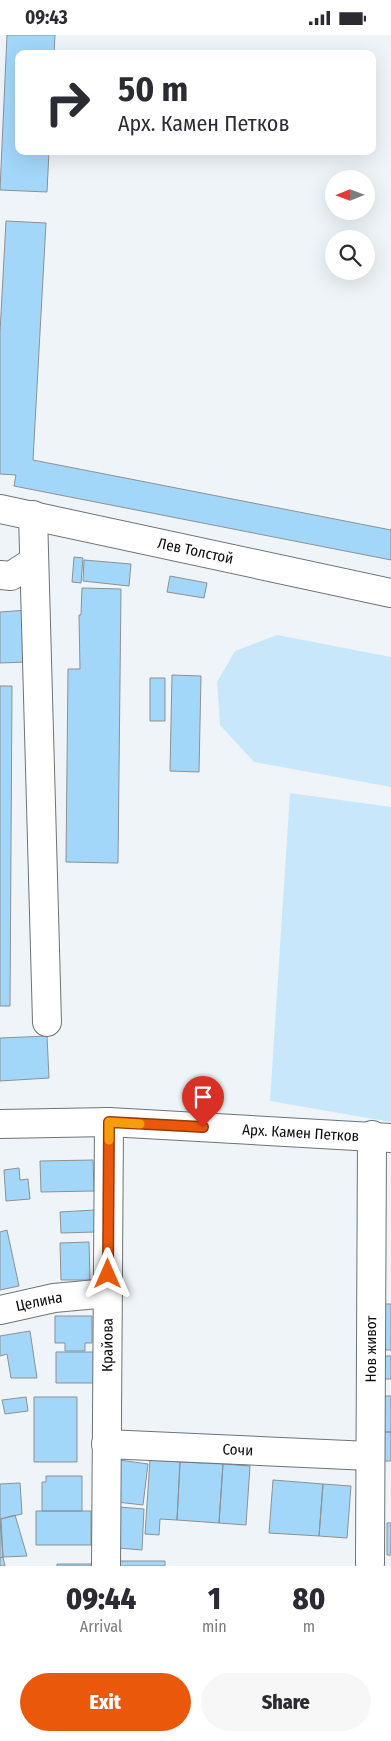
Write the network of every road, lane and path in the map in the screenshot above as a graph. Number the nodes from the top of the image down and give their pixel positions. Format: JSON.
{"nodes":[{"id":1,"x":0,"y":509,"type":"edge"},
{"id":2,"x":33,"y":515,"type":"junction"},
{"id":3,"x":34,"y":561,"type":"junction"},
{"id":4,"x":0,"y":575,"type":"edge"},
{"id":5,"x":391,"y":593,"type":"edge"},
{"id":6,"x":47,"y":1022,"type":"dead end"},
{"id":7,"x":109,"y":1122,"type":"junction"},
{"id":8,"x":0,"y":1124,"type":"edge"},
{"id":9,"x":382,"y":1136,"type":"edge"},
{"id":10,"x":108,"y":1293,"type":"junction"},
{"id":11,"x":0,"y":1310,"type":"edge"},
{"id":12,"x":106,"y":1444,"type":"junction"},
{"id":13,"x":370,"y":1456,"type":"junction"},
{"id":14,"x":370,"y":1563,"type":"dead end"},
{"id":15,"x":106,"y":1566,"type":"edge"}],
"edges":[{"from":1,"to":2,"type":"street","name":"Лев Толстой"},
{"from":2,"to":3,"type":"street"},
{"from":2,"to":5,"type":"street","name":"Лев Толстой"},
{"from":3,"to":4,"type":"street"},
{"from":3,"to":6,"type":"street"},
{"from":7,"to":8,"type":"street","name":"Арх. Камен Петков"},
{"from":7,"to":9,"type":"street","name":"Арх. Камен Петков"},
{"from":7,"to":10,"type":"street","name":"Крайова"},
{"from":9,"to":13,"type":"street","name":"Нов живот"},
{"from":10,"to":11,"type":"street","name":"Целина"},
{"from":10,"to":12,"type":"street","name":"Крайова"},
{"from":12,"to":13,"type":"street","name":"Сочи"},
{"from":12,"to":15,"type":"street","name":"Крайова"},
{"from":13,"to":14,"type":"street","name":"Нов живот"}]}
